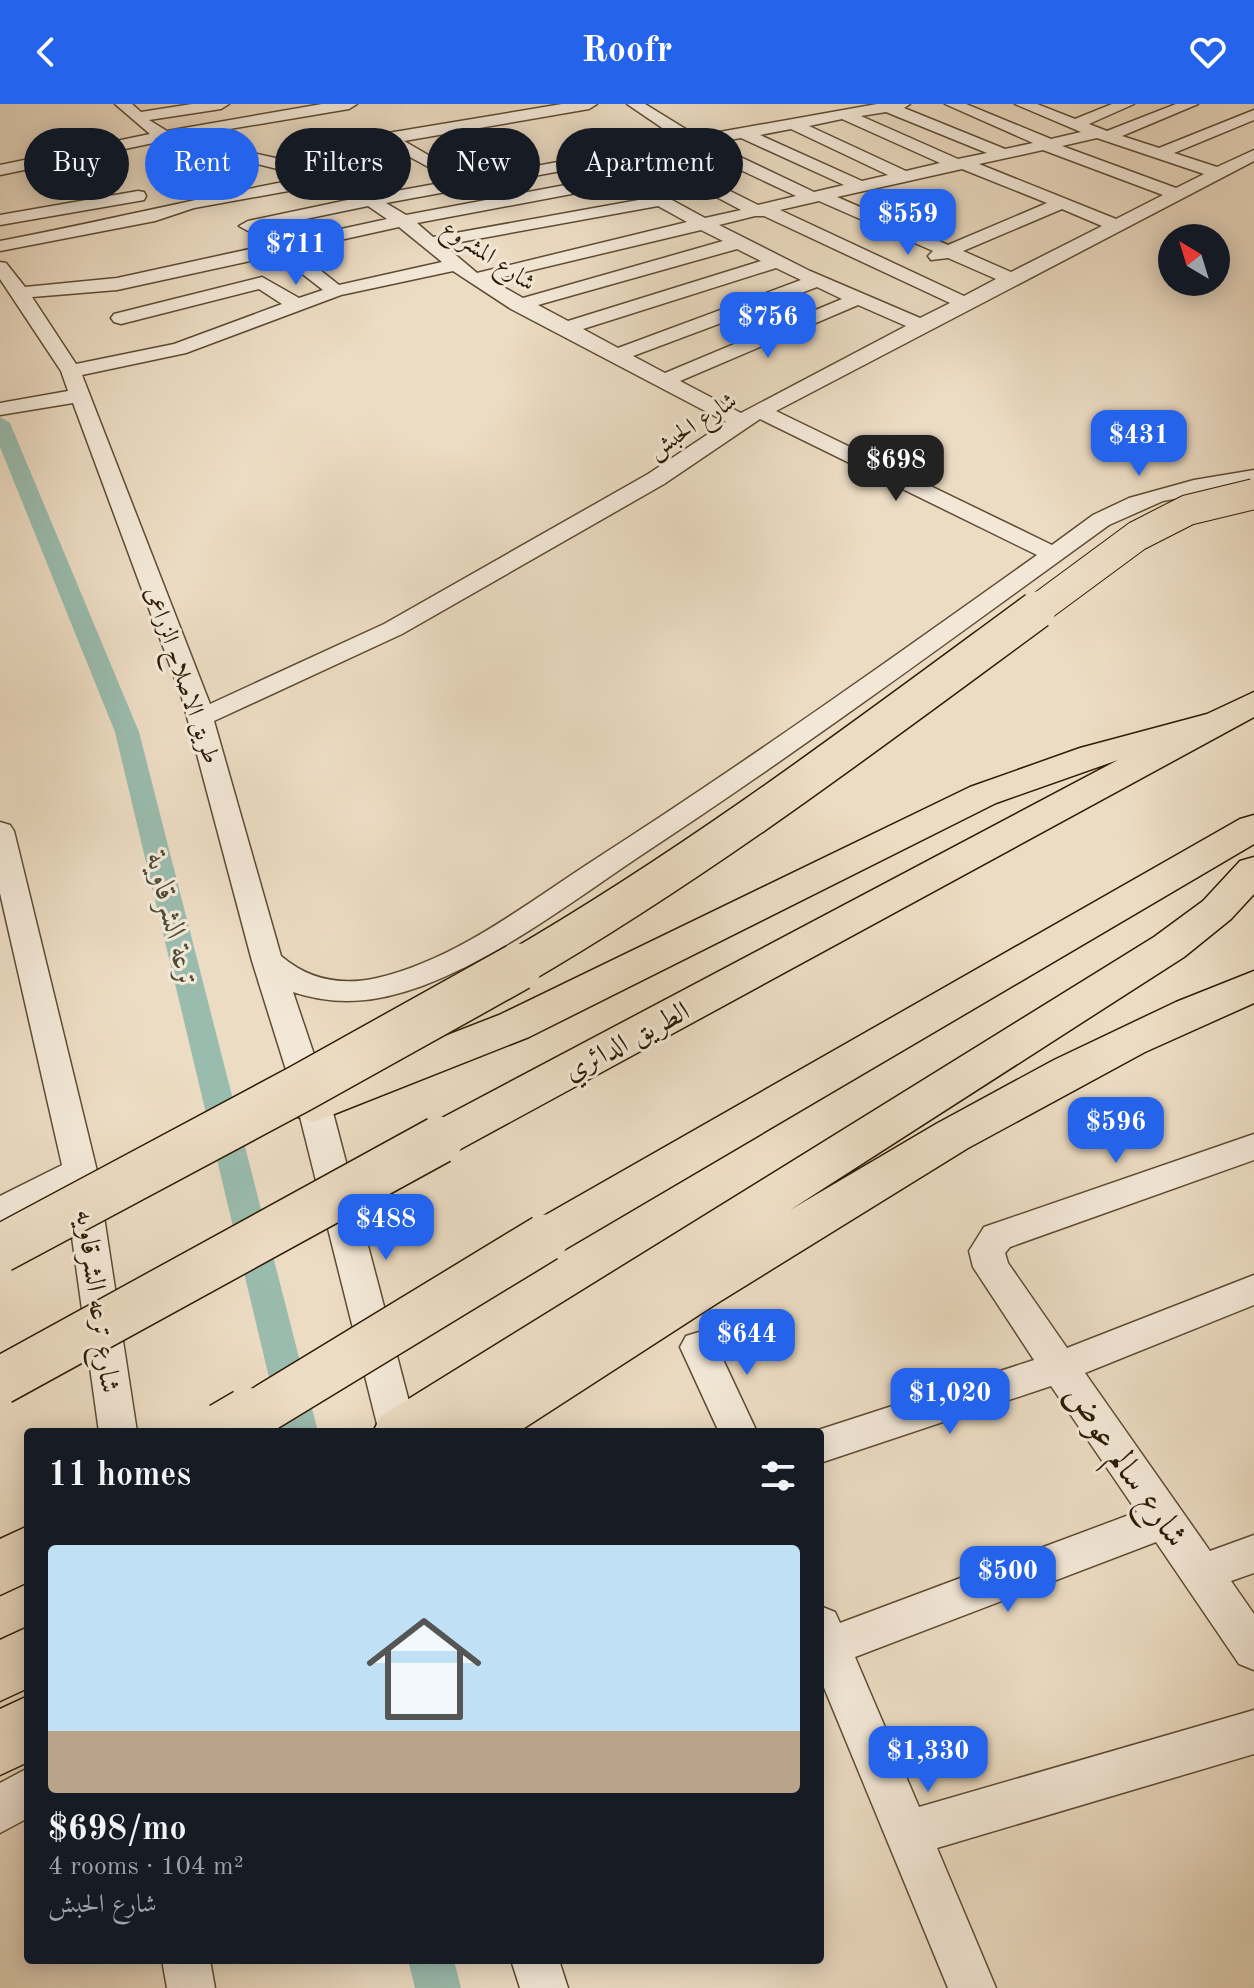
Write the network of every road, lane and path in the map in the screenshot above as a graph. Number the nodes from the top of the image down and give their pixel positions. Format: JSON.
{"nodes":[{"id":1,"x":123,"y":104,"type":"edge"},
{"id":2,"x":221,"y":104,"type":"edge"},
{"id":3,"x":589,"y":104,"type":"edge"},
{"id":4,"x":635,"y":104,"type":"edge"},
{"id":5,"x":953,"y":104,"type":"edge"},
{"id":6,"x":1126,"y":104,"type":"edge"},
{"id":7,"x":1190,"y":104,"type":"edge"},
{"id":8,"x":344,"y":105,"type":"edge"},
{"id":9,"x":895,"y":105,"type":"edge"},
{"id":10,"x":1032,"y":105,"type":"edge"},
{"id":11,"x":306,"y":111,"type":"junction"},
{"id":12,"x":843,"y":114,"type":"junction"},
{"id":13,"x":1254,"y":115,"type":"edge"},
{"id":14,"x":138,"y":117,"type":"junction"},
{"id":15,"x":258,"y":120,"type":"junction"},
{"id":16,"x":698,"y":120,"type":"dead end"},
{"id":17,"x":791,"y":123,"type":"junction"},
{"id":18,"x":1075,"y":124,"type":"junction"},
{"id":19,"x":669,"y":126,"type":"junction"},
{"id":20,"x":152,"y":128,"type":"edge"},
{"id":21,"x":210,"y":128,"type":"edge"},
{"id":22,"x":327,"y":128,"type":"edge"},
{"id":23,"x":374,"y":128,"type":"edge"},
{"id":24,"x":672,"y":128,"type":"edge"},
{"id":25,"x":275,"y":132,"type":"edge"},
{"id":26,"x":743,"y":132,"type":"edge"},
{"id":27,"x":743,"y":133,"type":"edge"},
{"id":28,"x":411,"y":134,"type":"edge"},
{"id":29,"x":1103,"y":135,"type":"junction"},
{"id":30,"x":145,"y":140,"type":"edge"},
{"id":31,"x":1050,"y":145,"type":"junction"},
{"id":32,"x":1160,"y":153,"type":"junction"},
{"id":33,"x":1254,"y":155,"type":"edge"},
{"id":34,"x":997,"y":156,"type":"junction"},
{"id":35,"x":743,"y":164,"type":"edge"},
{"id":36,"x":960,"y":164,"type":"junction"},
{"id":37,"x":556,"y":167,"type":"edge"},
{"id":38,"x":0,"y":170,"type":"edge"},
{"id":39,"x":1218,"y":173,"type":"junction"},
{"id":40,"x":904,"y":176,"type":"junction"},
{"id":41,"x":129,"y":186,"type":"edge"},
{"id":42,"x":860,"y":186,"type":"junction"},
{"id":43,"x":556,"y":192,"type":"edge"},
{"id":44,"x":411,"y":193,"type":"edge"},
{"id":45,"x":1177,"y":194,"type":"junction"},
{"id":46,"x":138,"y":196,"type":"junction"},
{"id":47,"x":817,"y":197,"type":"junction"},
{"id":48,"x":1093,"y":197,"type":"dead end"},
{"id":49,"x":72,"y":200,"type":"edge"},
{"id":50,"x":214,"y":200,"type":"edge"},
{"id":51,"x":219,"y":200,"type":"edge"},
{"id":52,"x":373,"y":200,"type":"joint"},
{"id":53,"x":739,"y":200,"type":"edge"},
{"id":54,"x":659,"y":201,"type":"joint"},
{"id":55,"x":1062,"y":203,"type":"junction"},
{"id":56,"x":77,"y":207,"type":"junction"},
{"id":57,"x":762,"y":211,"type":"junction"},
{"id":58,"x":1125,"y":215,"type":"junction"},
{"id":59,"x":155,"y":216,"type":"junction"},
{"id":60,"x":577,"y":216,"type":"junction"},
{"id":61,"x":0,"y":220,"type":"edge"},
{"id":62,"x":403,"y":221,"type":"junction"},
{"id":63,"x":702,"y":225,"type":"junction"},
{"id":64,"x":248,"y":226,"type":"junction"},
{"id":65,"x":428,"y":243,"type":"junction"},
{"id":66,"x":627,"y":243,"type":"junction"},
{"id":67,"x":737,"y":243,"type":"junction"},
{"id":68,"x":0,"y":246,"type":"edge"},
{"id":69,"x":279,"y":250,"type":"junction"},
{"id":70,"x":948,"y":252,"type":"junction"},
{"id":71,"x":390,"y":255,"type":"dead end"},
{"id":72,"x":776,"y":262,"type":"junction"},
{"id":73,"x":453,"y":265,"type":"junction"},
{"id":74,"x":0,"y":267,"type":"edge"},
{"id":75,"x":896,"y":271,"type":"junction"},
{"id":76,"x":406,"y":275,"type":"junction"},
{"id":77,"x":474,"y":279,"type":"junction"},
{"id":78,"x":1011,"y":279,"type":"junction"},
{"id":79,"x":816,"y":281,"type":"junction"},
{"id":80,"x":336,"y":291,"type":"junction"},
{"id":81,"x":20,"y":293,"type":"junction"},
{"id":82,"x":857,"y":299,"type":"junction"},
{"id":83,"x":965,"y":303,"type":"junction"},
{"id":84,"x":296,"y":305,"type":"junction"},
{"id":85,"x":518,"y":305,"type":"junction"},
{"id":86,"x":121,"y":318,"type":"dead end"},
{"id":87,"x":921,"y":325,"type":"junction"},
{"id":88,"x":563,"y":329,"type":"junction"},
{"id":89,"x":615,"y":356,"type":"junction"},
{"id":90,"x":71,"y":371,"type":"junction"},
{"id":91,"x":662,"y":381,"type":"junction"},
{"id":92,"x":81,"y":395,"type":"junction"},
{"id":93,"x":0,"y":409,"type":"edge"},
{"id":94,"x":750,"y":416,"type":"junction"},
{"id":95,"x":1254,"y":477,"type":"edge"},
{"id":96,"x":1254,"y":494,"type":"edge"},
{"id":97,"x":1053,"y":554,"type":"junction"},
{"id":98,"x":1254,"y":703,"type":"edge"},
{"id":99,"x":202,"y":717,"type":"junction"},
{"id":100,"x":1217,"y":722,"type":"junction"},
{"id":101,"x":1254,"y":827,"type":"edge"},
{"id":102,"x":0,"y":831,"type":"edge"},
{"id":103,"x":1254,"y":870,"type":"edge"},
{"id":104,"x":267,"y":961,"type":"junction"},
{"id":105,"x":1254,"y":986,"type":"edge"},
{"id":106,"x":314,"y":1105,"type":"junction"},
{"id":107,"x":1254,"y":1147,"type":"edge"},
{"id":108,"x":80,"y":1171,"type":"junction"},
{"id":109,"x":0,"y":1212,"type":"edge"},
{"id":110,"x":0,"y":1249,"type":"edge"},
{"id":111,"x":1254,"y":1290,"type":"edge"},
{"id":112,"x":699,"y":1347,"type":"dead end"},
{"id":113,"x":1060,"y":1367,"type":"junction"},
{"id":114,"x":0,"y":1381,"type":"edge"},
{"id":115,"x":117,"y":1428,"type":"edge"},
{"id":116,"x":232,"y":1428,"type":"edge"},
{"id":117,"x":398,"y":1428,"type":"edge"},
{"id":118,"x":405,"y":1428,"type":"edge"},
{"id":119,"x":480,"y":1428,"type":"edge"},
{"id":120,"x":736,"y":1428,"type":"edge"},
{"id":121,"x":824,"y":1445,"type":"edge"},
{"id":122,"x":1165,"y":1520,"type":"junction"},
{"id":123,"x":1254,"y":1554,"type":"edge"},
{"id":124,"x":1201,"y":1573,"type":"junction"},
{"id":125,"x":824,"y":1636,"type":"edge"},
{"id":126,"x":1254,"y":1650,"type":"edge"},
{"id":127,"x":24,"y":1658,"type":"edge"},
{"id":128,"x":0,"y":1673,"type":"edge"},
{"id":129,"x":24,"y":1729,"type":"edge"},
{"id":130,"x":1254,"y":1732,"type":"edge"},
{"id":131,"x":0,"y":1745,"type":"edge"},
{"id":132,"x":24,"y":1794,"type":"edge"},
{"id":133,"x":0,"y":1810,"type":"edge"},
{"id":134,"x":907,"y":1834,"type":"junction"},
{"id":135,"x":187,"y":1964,"type":"edge"},
{"id":136,"x":536,"y":1964,"type":"edge"},
{"id":137,"x":191,"y":1988,"type":"edge"},
{"id":138,"x":544,"y":1988,"type":"edge"},
{"id":139,"x":972,"y":1988,"type":"edge"}],
"edges":[{"from":1,"to":14,"type":"street","name":"شارع المشروع"},
{"from":2,"to":14,"type":"street"},
{"from":3,"to":28,"type":"street"},
{"from":4,"to":19,"type":"street"},
{"from":5,"to":31,"type":"street"},
{"from":6,"to":18,"type":"street"},
{"from":7,"to":29,"type":"street"},
{"from":8,"to":11,"type":"street"},
{"from":8,"to":23,"type":"street"},
{"from":9,"to":12,"type":"street"},
{"from":9,"to":34,"type":"street"},
{"from":10,"to":18,"type":"street"},
{"from":11,"to":15,"type":"street"},
{"from":11,"to":22,"type":"street"},
{"from":12,"to":17,"type":"street"},
{"from":12,"to":36,"type":"street"},
{"from":13,"to":32,"type":"street"},
{"from":14,"to":20,"type":"street","name":"شارع المشروع"},
{"from":15,"to":21,"type":"street"},
{"from":15,"to":25,"type":"street"},
{"from":16,"to":19,"type":"street"},
{"from":17,"to":26,"type":"street"},
{"from":17,"to":40,"type":"street"},
{"from":18,"to":29,"type":"street"},
{"from":19,"to":24,"type":"street"},
{"from":27,"to":42,"type":"street"},
{"from":29,"to":31,"type":"street"},
{"from":29,"to":32,"type":"street"},
{"from":30,"to":38,"type":"street"},
{"from":31,"to":34,"type":"street"},
{"from":31,"to":45,"type":"street"},
{"from":32,"to":39,"type":"street"},
{"from":33,"to":39,"type":"street","name":"شارع الحبش"},
{"from":34,"to":36,"type":"street"},
{"from":34,"to":48,"type":"street"},
{"from":35,"to":47,"type":"street"},
{"from":36,"to":40,"type":"street"},
{"from":36,"to":55,"type":"street"},
{"from":37,"to":44,"type":"street"},
{"from":39,"to":45,"type":"street","name":"شارع الحبش"},
{"from":40,"to":42,"type":"street"},
{"from":41,"to":46,"type":"street"},
{"from":42,"to":47,"type":"street"},
{"from":43,"to":62,"type":"street"},
{"from":45,"to":58,"type":"street","name":"شارع الحبش"},
{"from":46,"to":56,"type":"street"},
{"from":46,"to":59,"type":"street"},
{"from":47,"to":57,"type":"street"},
{"from":47,"to":70,"type":"street"},
{"from":49,"to":56,"type":"street"},
{"from":50,"to":59,"type":"street"},
{"from":51,"to":64,"type":"street"},
{"from":52,"to":62,"type":"street","name":"شارع المشروع"},
{"from":52,"to":64,"type":"street"},
{"from":53,"to":57,"type":"street"},
{"from":54,"to":60,"type":"street"},
{"from":54,"to":63,"type":"street"},
{"from":55,"to":58,"type":"street"},
{"from":55,"to":70,"type":"street"},
{"from":56,"to":61,"type":"street"},
{"from":57,"to":63,"type":"street"},
{"from":57,"to":75,"type":"street"},
{"from":58,"to":78,"type":"street","name":"شارع الحبش"},
{"from":59,"to":68,"type":"street"},
{"from":60,"to":65,"type":"street"},
{"from":60,"to":66,"type":"street"},
{"from":62,"to":65,"type":"street","name":"شارع المشروع"},
{"from":62,"to":69,"type":"street"},
{"from":63,"to":66,"type":"street"},
{"from":63,"to":67,"type":"street"},
{"from":64,"to":69,"type":"street"},
{"from":65,"to":73,"type":"street","name":"شارع المشروع"},
{"from":66,"to":77,"type":"street"},
{"from":67,"to":72,"type":"street"},
{"from":67,"to":85,"type":"street"},
{"from":69,"to":80,"type":"street"},
{"from":69,"to":81,"type":"street"},
{"from":70,"to":75,"type":"street"},
{"from":70,"to":78,"type":"street"},
{"from":71,"to":76,"type":"street"},
{"from":72,"to":79,"type":"street"},
{"from":72,"to":88,"type":"street"},
{"from":73,"to":76,"type":"street"},
{"from":73,"to":77,"type":"street","name":"شارع المشروع"},
{"from":74,"to":81,"type":"street","name":"طريق الاصلاح الزراعى"},
{"from":75,"to":83,"type":"street"},
{"from":76,"to":80,"type":"street"},
{"from":77,"to":85,"type":"street","name":"شارع المشروع"},
{"from":78,"to":83,"type":"street","name":"شارع الحبش"},
{"from":79,"to":82,"type":"street"},
{"from":79,"to":89,"type":"street"},
{"from":80,"to":84,"type":"street"},
{"from":81,"to":90,"type":"street","name":"طريق الاصلاح الزراعى"},
{"from":82,"to":87,"type":"street"},
{"from":82,"to":91,"type":"street"},
{"from":83,"to":87,"type":"street","name":"شارع الحبش"},
{"from":84,"to":86,"type":"street"},
{"from":84,"to":90,"type":"street"},
{"from":85,"to":88,"type":"street","name":"شارع المشروع"},
{"from":87,"to":94,"type":"street","name":"شارع الحبش"},
{"from":88,"to":89,"type":"street","name":"شارع المشروع"},
{"from":89,"to":91,"type":"street","name":"شارع المشروع"},
{"from":90,"to":92,"type":"street","name":"طريق الاصلاح الزراعى"},
{"from":91,"to":94,"type":"street","name":"شارع المشروع"},
{"from":92,"to":93,"type":"street"},
{"from":92,"to":99,"type":"street","name":"طريق الاصلاح الزراعى"},
{"from":94,"to":97,"type":"street","name":"شارع المشروع"},
{"from":94,"to":99,"type":"street","name":"شارع الحبش"},
{"from":95,"to":97,"type":"street"},
{"from":96,"to":110,"type":"highway","bridge":true},
{"from":97,"to":104,"type":"street"},
{"from":98,"to":100,"type":"highway","name":"الطريق الدائري"},
{"from":99,"to":104,"type":"street","name":"طريق الاصلاح الزراعى"},
{"from":100,"to":106,"type":"highway"},
{"from":100,"to":114,"type":"highway","name":"الطريق الدائري","bridge":true},
{"from":101,"to":116,"type":"highway","bridge":true},
{"from":102,"to":108,"type":"street","name":"شارع ترعه الشرقاويه"},
{"from":103,"to":118,"type":"highway"},
{"from":104,"to":106,"type":"street","name":"طريق الاصلاح الزراعى"},
{"from":105,"to":119,"type":"highway"},
{"from":106,"to":117,"type":"street","name":"طريق الاصلاح الزراعى"},
{"from":107,"to":113,"type":"street","name":"شارع سالم عوض"},
{"from":108,"to":109,"type":"street"},
{"from":108,"to":115,"type":"street","name":"شارع ترعه الشرقاويه"},
{"from":111,"to":113,"type":"street"},
{"from":112,"to":120,"type":"street"},
{"from":113,"to":121,"type":"street"},
{"from":113,"to":122,"type":"street","name":"شارع سالم عوض"},
{"from":122,"to":124,"type":"street","name":"شارع سالم عوض"},
{"from":122,"to":125,"type":"street"},
{"from":123,"to":124,"type":"street"},
{"from":124,"to":126,"type":"street","name":"شارع سالم عوض"},
{"from":125,"to":134,"type":"street"},
{"from":127,"to":128,"type":"highway"},
{"from":129,"to":131,"type":"highway"},
{"from":130,"to":134,"type":"street"},
{"from":132,"to":133,"type":"street"},
{"from":134,"to":139,"type":"street"},
{"from":135,"to":137,"type":"street"},
{"from":136,"to":138,"type":"street"}]}
